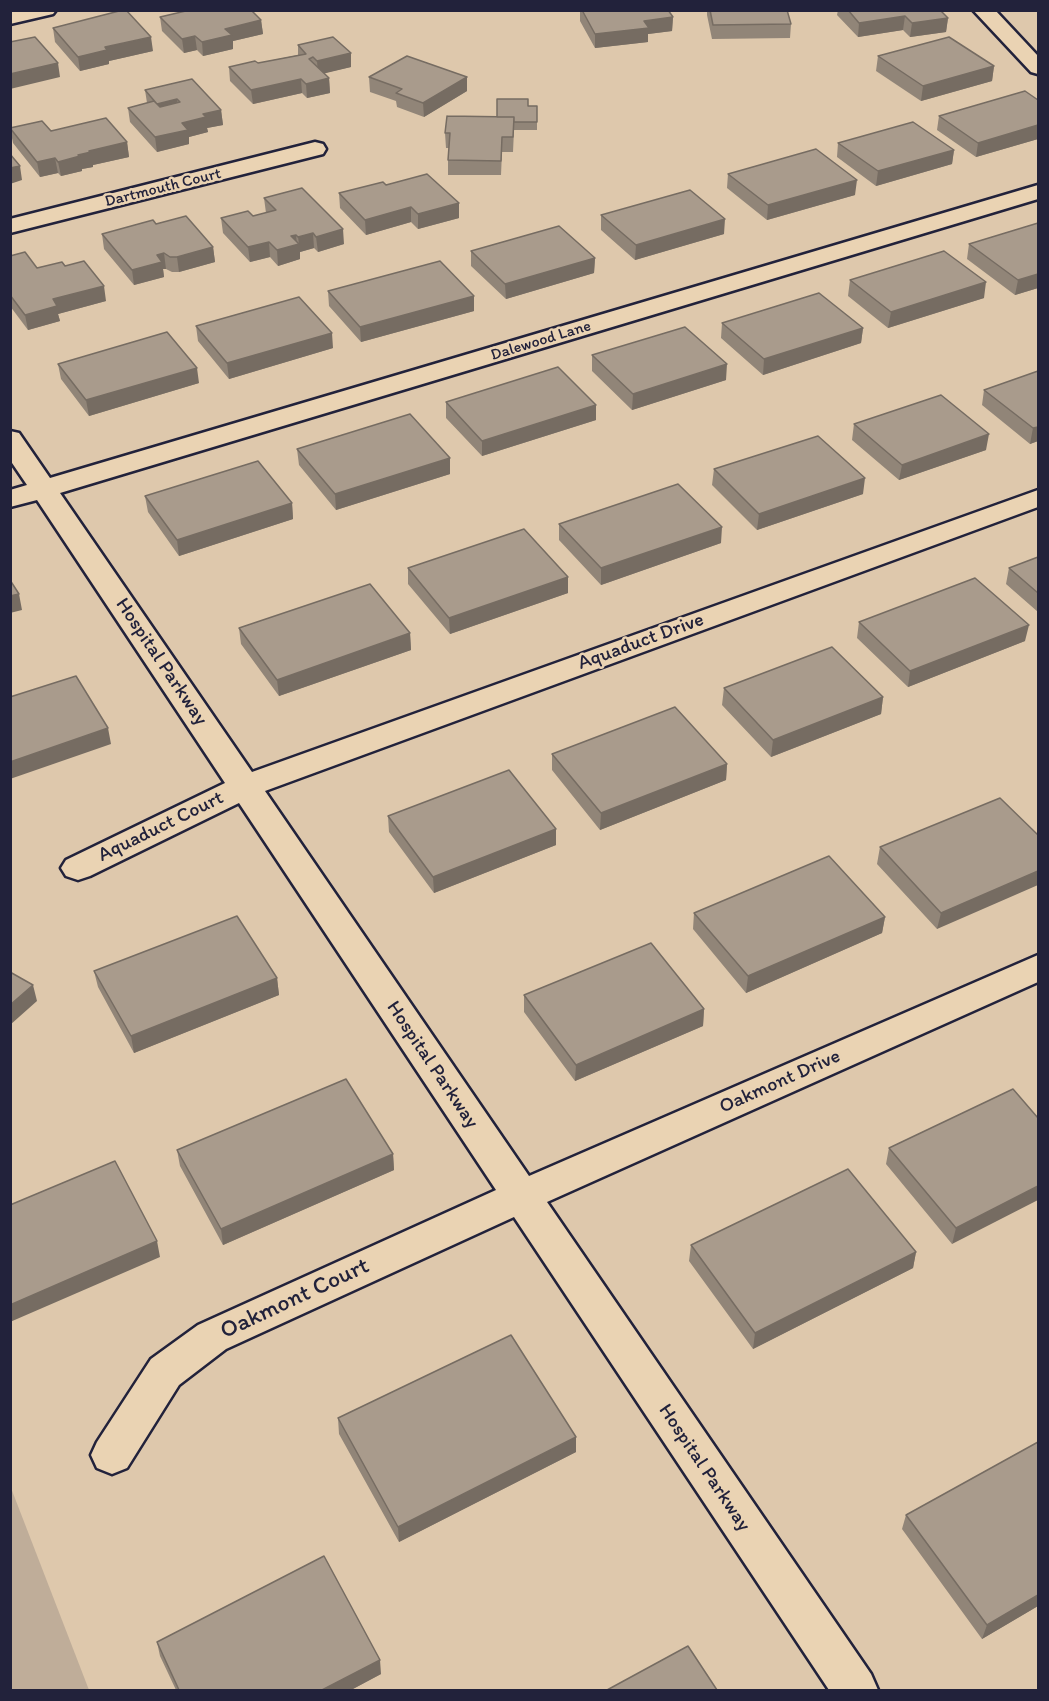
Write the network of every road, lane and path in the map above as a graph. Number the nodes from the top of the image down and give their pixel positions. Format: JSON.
{"nodes":[{"id":1,"x":46,"y":10,"type":"edge"},
{"id":2,"x":983,"y":10,"type":"edge"},
{"id":3,"x":10,"y":18,"type":"edge"},
{"id":4,"x":1038,"y":68,"type":"edge"},
{"id":5,"x":315,"y":150,"type":"dead end"},
{"id":6,"x":1038,"y":192,"type":"edge"},
{"id":7,"x":10,"y":226,"type":"edge"},
{"id":8,"x":10,"y":439,"type":"edge"},
{"id":9,"x":44,"y":489,"type":"junction"},
{"id":10,"x":1038,"y":498,"type":"edge"},
{"id":11,"x":10,"y":499,"type":"edge"},
{"id":12,"x":244,"y":787,"type":"junction"},
{"id":13,"x":78,"y":868,"type":"dead end"},
{"id":14,"x":1038,"y":968,"type":"edge"},
{"id":15,"x":521,"y":1196,"type":"junction"},
{"id":16,"x":112,"y":1455,"type":"dead end"},
{"id":17,"x":855,"y":1690,"type":"edge"}],
"edges":[{"from":1,"to":3,"type":"street"},
{"from":2,"to":4,"type":"street"},
{"from":5,"to":7,"type":"street","name":"Dartmouth Court"},
{"from":6,"to":9,"type":"street","name":"Dalewood Lane"},
{"from":8,"to":9,"type":"street","name":"Hospital Parkway"},
{"from":9,"to":11,"type":"street","name":"Dalewood Lane"},
{"from":9,"to":12,"type":"street","name":"Hospital Parkway"},
{"from":10,"to":12,"type":"street","name":"Aquaduct Drive"},
{"from":12,"to":13,"type":"street","name":"Aquaduct Court"},
{"from":12,"to":15,"type":"street","name":"Hospital Parkway"},
{"from":14,"to":15,"type":"street","name":"Oakmont Drive"},
{"from":15,"to":16,"type":"street","name":"Oakmont Court"},
{"from":15,"to":17,"type":"street","name":"Hospital Parkway"}]}
